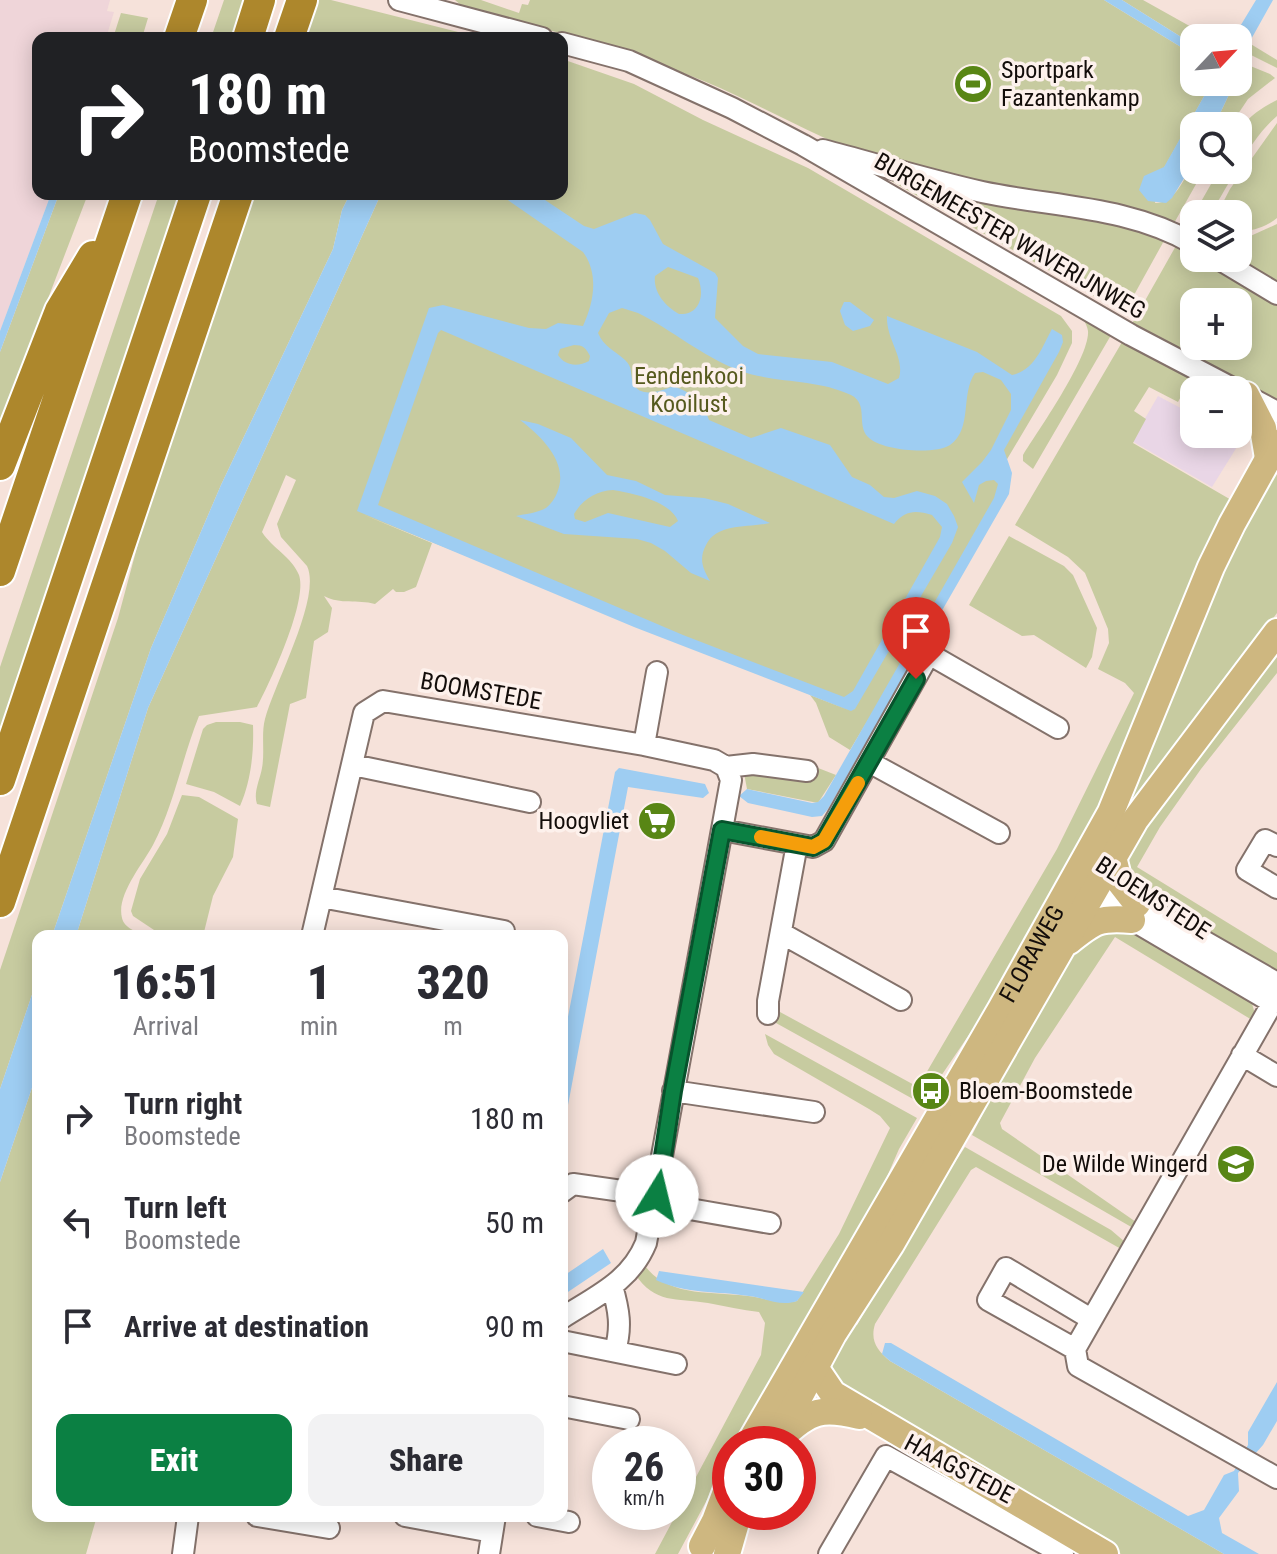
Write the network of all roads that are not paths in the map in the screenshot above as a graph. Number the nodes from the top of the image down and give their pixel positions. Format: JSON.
{"nodes":[{"id":1,"x":192,"y":0,"type":"edge"},
{"id":2,"x":260,"y":0,"type":"edge"},
{"id":3,"x":302,"y":0,"type":"edge"},
{"id":4,"x":399,"y":0,"type":"edge"},
{"id":5,"x":181,"y":32,"type":"edge"},
{"id":6,"x":250,"y":32,"type":"edge"},
{"id":7,"x":291,"y":32,"type":"edge"},
{"id":8,"x":519,"y":32,"type":"edge"},
{"id":9,"x":568,"y":45,"type":"edge"},
{"id":10,"x":803,"y":145,"type":"junction"},
{"id":11,"x":125,"y":200,"type":"edge"},
{"id":12,"x":126,"y":200,"type":"edge"},
{"id":13,"x":194,"y":200,"type":"edge"},
{"id":14,"x":236,"y":200,"type":"edge"},
{"id":15,"x":1180,"y":238,"type":"edge"},
{"id":16,"x":1240,"y":272,"type":"edge"},
{"id":17,"x":1277,"y":294,"type":"edge"},
{"id":18,"x":1209,"y":376,"type":"edge"},
{"id":19,"x":1252,"y":398,"type":"edge"},
{"id":20,"x":1252,"y":411,"type":"edge"},
{"id":21,"x":1277,"y":412,"type":"edge"},
{"id":22,"x":1273,"y":450,"type":"edge"},
{"id":23,"x":0,"y":465,"type":"edge"},
{"id":24,"x":0,"y":571,"type":"edge"},
{"id":25,"x":1277,"y":632,"type":"edge"},
{"id":26,"x":657,"y":672,"type":"dead end"},
{"id":27,"x":1058,"y":728,"type":"dead end"},
{"id":28,"x":644,"y":745,"type":"junction"},
{"id":29,"x":869,"y":762,"type":"junction"},
{"id":30,"x":353,"y":765,"type":"junction"},
{"id":31,"x":807,"y":771,"type":"dead end"},
{"id":32,"x":729,"y":774,"type":"junction"},
{"id":33,"x":0,"y":780,"type":"edge"},
{"id":34,"x":530,"y":802,"type":"dead end"},
{"id":35,"x":722,"y":830,"type":"junction"},
{"id":36,"x":999,"y":833,"type":"dead end"},
{"id":37,"x":797,"y":844,"type":"junction"},
{"id":38,"x":1277,"y":846,"type":"edge"},
{"id":39,"x":1113,"y":857,"type":"junction"},
{"id":40,"x":1088,"y":885,"type":"junction"},
{"id":41,"x":1277,"y":888,"type":"edge"},
{"id":42,"x":321,"y":897,"type":"junction"},
{"id":43,"x":0,"y":902,"type":"edge"},
{"id":44,"x":1134,"y":912,"type":"junction"},
{"id":45,"x":313,"y":930,"type":"edge"},
{"id":46,"x":499,"y":930,"type":"edge"},
{"id":47,"x":781,"y":933,"type":"junction"},
{"id":48,"x":1060,"y":949,"type":"junction"},
{"id":49,"x":1276,"y":994,"type":"edge"},
{"id":50,"x":901,"y":1000,"type":"dead end"},
{"id":51,"x":768,"y":1014,"type":"dead end"},
{"id":52,"x":1242,"y":1055,"type":"junction"},
{"id":53,"x":1273,"y":1074,"type":"edge"},
{"id":54,"x":673,"y":1091,"type":"junction"},
{"id":55,"x":814,"y":1112,"type":"dead end"},
{"id":56,"x":568,"y":1188,"type":"edge"},
{"id":57,"x":656,"y":1200,"type":"junction"},
{"id":58,"x":770,"y":1223,"type":"dead end"},
{"id":59,"x":612,"y":1286,"type":"junction"},
{"id":60,"x":568,"y":1314,"type":"edge"},
{"id":61,"x":1091,"y":1319,"type":"junction"},
{"id":62,"x":818,"y":1327,"type":"junction"},
{"id":63,"x":568,"y":1342,"type":"edge"},
{"id":64,"x":1075,"y":1349,"type":"junction"},
{"id":65,"x":615,"y":1351,"type":"junction"},
{"id":66,"x":676,"y":1364,"type":"dead end"},
{"id":67,"x":816,"y":1369,"type":"junction"},
{"id":68,"x":568,"y":1407,"type":"edge"},
{"id":69,"x":629,"y":1419,"type":"dead end"},
{"id":70,"x":872,"y":1419,"type":"junction"},
{"id":71,"x":760,"y":1426,"type":"edge"},
{"id":72,"x":785,"y":1426,"type":"edge"},
{"id":73,"x":794,"y":1426,"type":"edge"},
{"id":74,"x":1269,"y":1473,"type":"edge"},
{"id":75,"x":187,"y":1522,"type":"edge"},
{"id":76,"x":293,"y":1522,"type":"edge"},
{"id":77,"x":472,"y":1522,"type":"edge"},
{"id":78,"x":494,"y":1524,"type":"edge"},
{"id":79,"x":329,"y":1528,"type":"dead end"},
{"id":80,"x":714,"y":1530,"type":"edge"},
{"id":81,"x":726,"y":1530,"type":"edge"},
{"id":82,"x":711,"y":1552,"type":"edge"},
{"id":83,"x":183,"y":1554,"type":"edge"},
{"id":84,"x":489,"y":1554,"type":"edge"},
{"id":85,"x":829,"y":1554,"type":"edge"},
{"id":86,"x":1063,"y":1554,"type":"edge"},
{"id":87,"x":1105,"y":1554,"type":"edge"}],
"edges":[{"from":1,"to":5,"type":"highway"},
{"from":2,"to":6,"type":"highway"},
{"from":3,"to":7,"type":"highway"},
{"from":4,"to":8,"type":"street"},
{"from":9,"to":10,"type":"street","name":"BURGEMEESTER WAVERIJNWEG"},
{"from":10,"to":15,"type":"street","name":"BURGEMEESTER WAVERIJNWEG"},
{"from":10,"to":18,"type":"street","name":"BURGEMEESTER WAVERIJNWEG"},
{"from":11,"to":23,"type":"highway"},
{"from":12,"to":24,"type":"highway"},
{"from":13,"to":33,"type":"highway"},
{"from":14,"to":43,"type":"highway"},
{"from":16,"to":17,"type":"street"},
{"from":19,"to":21,"type":"street","name":"BURGEMEESTER WAVERIJNWEG"},
{"from":20,"to":22,"type":"main road"},
{"from":22,"to":40,"type":"main road","name":"FLORAWEG"},
{"from":25,"to":39,"type":"main road","name":"FLORAWEG"},
{"from":26,"to":28,"type":"street"},
{"from":27,"to":29,"type":"street"},
{"from":28,"to":30,"type":"street","name":"BOOMSTEDE"},
{"from":28,"to":32,"type":"street","name":"BOOMSTEDE"},
{"from":29,"to":36,"type":"street"},
{"from":29,"to":37,"type":"street"},
{"from":30,"to":34,"type":"street"},
{"from":30,"to":42,"type":"street","name":"BOOMSTEDE"},
{"from":31,"to":32,"type":"street","name":"BOOMSTEDE"},
{"from":32,"to":35,"type":"street"},
{"from":35,"to":37,"type":"street"},
{"from":35,"to":54,"type":"street"},
{"from":37,"to":47,"type":"street"},
{"from":38,"to":41,"type":"street"},
{"from":39,"to":40,"type":"main road","name":"FLORAWEG"},
{"from":39,"to":44,"type":"main road"},
{"from":40,"to":44,"type":"street","name":"BLOEMSTEDE"},
{"from":40,"to":48,"type":"main road","name":"FLORAWEG"},
{"from":40,"to":62,"type":"main road","name":"FLORAWEG"},
{"from":42,"to":45,"type":"street","name":"BOOMSTEDE"},
{"from":42,"to":46,"type":"street"},
{"from":44,"to":48,"type":"main road"},
{"from":44,"to":49,"type":"street","name":"BLOEMSTEDE"},
{"from":47,"to":50,"type":"street"},
{"from":47,"to":51,"type":"street"},
{"from":48,"to":67,"type":"main road","name":"FLORAWEG"},
{"from":49,"to":52,"type":"street","name":"BLOEMSTEDE"},
{"from":52,"to":53,"type":"street"},
{"from":52,"to":61,"type":"street","name":"BLOEMSTEDE"},
{"from":54,"to":55,"type":"street"},
{"from":54,"to":57,"type":"street"},
{"from":56,"to":57,"type":"street"},
{"from":57,"to":58,"type":"street"},
{"from":57,"to":59,"type":"street"},
{"from":59,"to":60,"type":"street"},
{"from":59,"to":65,"type":"street"},
{"from":61,"to":64,"type":"street","name":"BLOEMSTEDE"},
{"from":61,"to":64,"type":"street"},
{"from":62,"to":67,"type":"main road"},
{"from":62,"to":71,"type":"main road","name":"FLORAWEG"},
{"from":63,"to":65,"type":"street"},
{"from":64,"to":74,"type":"street"},
{"from":65,"to":66,"type":"street"},
{"from":67,"to":70,"type":"main road"},
{"from":67,"to":72,"type":"main road","name":"FLORAWEG"},
{"from":68,"to":69,"type":"street"},
{"from":70,"to":73,"type":"main road"},
{"from":70,"to":87,"type":"main road"},
{"from":75,"to":83,"type":"street"},
{"from":76,"to":79,"type":"street"},
{"from":77,"to":78,"type":"street"},
{"from":78,"to":84,"type":"street"},
{"from":80,"to":82,"type":"main road"},
{"from":81,"to":82,"type":"main road"},
{"from":85,"to":86,"type":"street","name":"HAAGSTEDE"}]}
